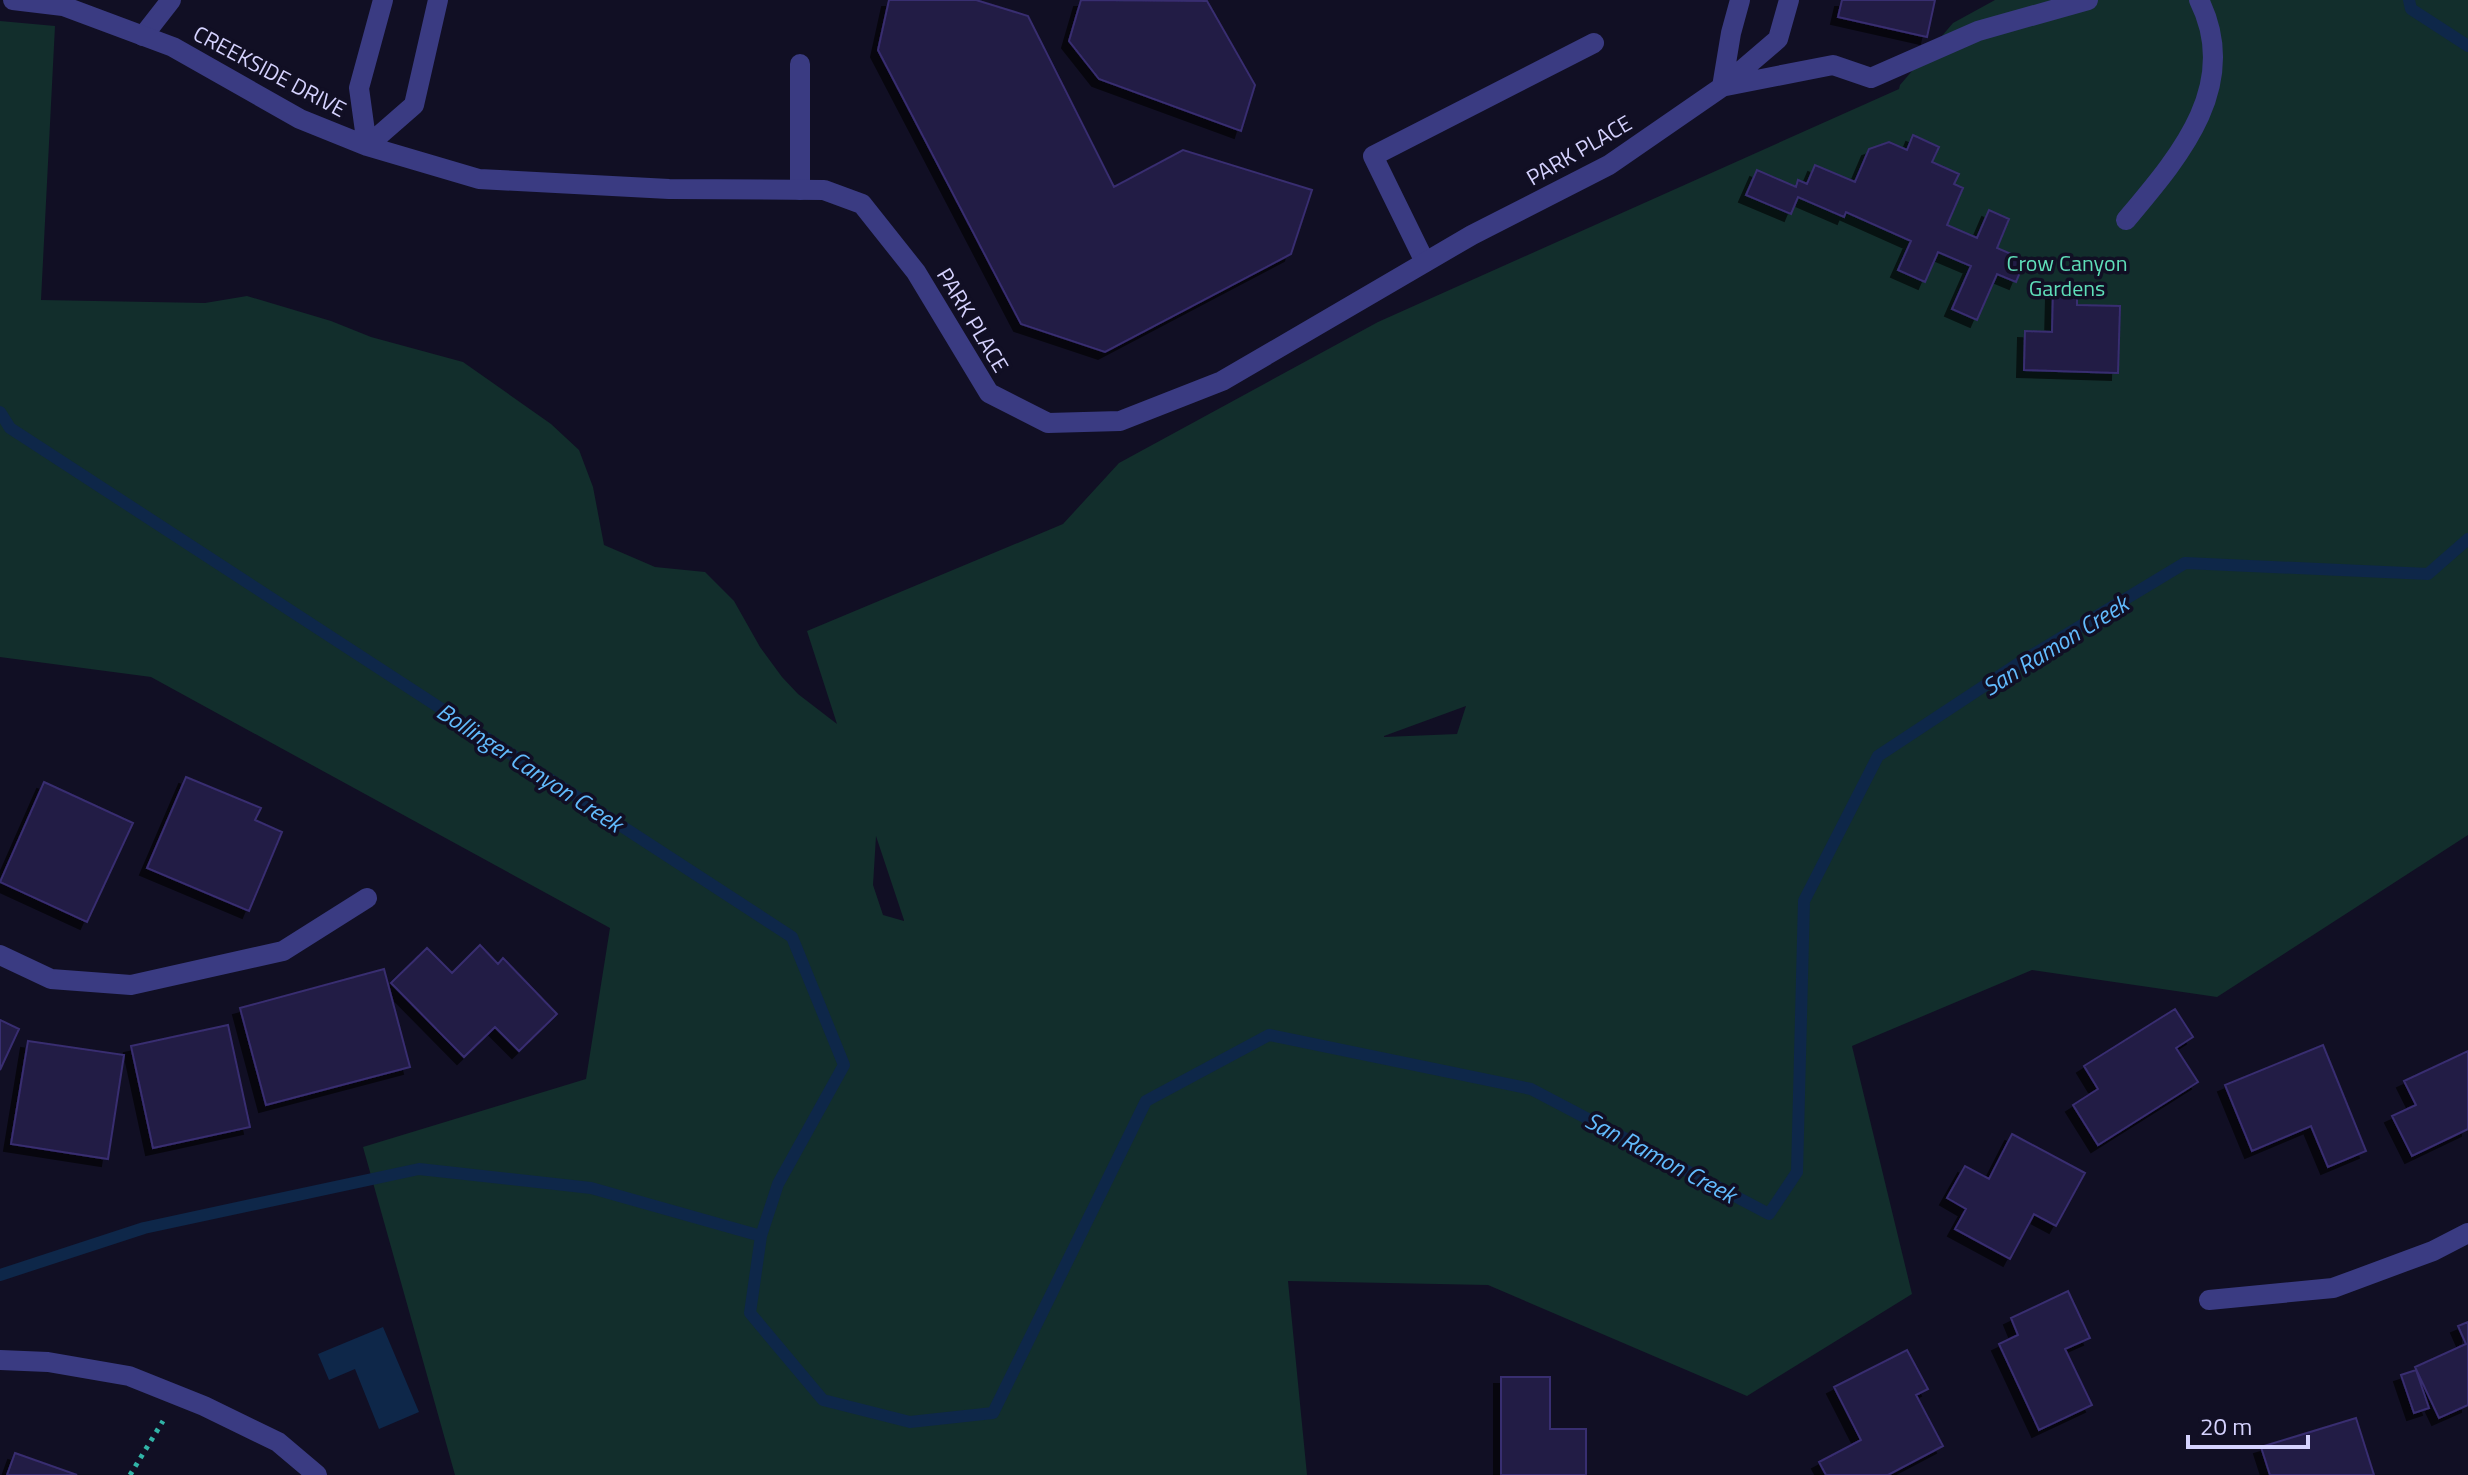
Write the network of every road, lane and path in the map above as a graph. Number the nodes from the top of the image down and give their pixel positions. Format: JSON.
{"nodes":[{"id":1,"x":13,"y":0,"type":"edge"},
{"id":2,"x":171,"y":0,"type":"edge"},
{"id":3,"x":383,"y":0,"type":"edge"},
{"id":4,"x":438,"y":0,"type":"edge"},
{"id":5,"x":1740,"y":0,"type":"edge"},
{"id":6,"x":1789,"y":0,"type":"edge"},
{"id":7,"x":2088,"y":0,"type":"edge"},
{"id":8,"x":2199,"y":0,"type":"edge"},
{"id":9,"x":143,"y":36,"type":"junction"},
{"id":10,"x":1594,"y":43,"type":"dead end"},
{"id":11,"x":800,"y":64,"type":"dead end"},
{"id":12,"x":1722,"y":87,"type":"junction"},
{"id":13,"x":367,"y":146,"type":"junction"},
{"id":14,"x":800,"y":190,"type":"junction"},
{"id":15,"x":2126,"y":220,"type":"dead end"},
{"id":16,"x":1425,"y":262,"type":"junction"},
{"id":17,"x":367,"y":898,"type":"dead end"},
{"id":18,"x":0,"y":955,"type":"edge"},
{"id":19,"x":2468,"y":1233,"type":"edge"},
{"id":20,"x":2209,"y":1300,"type":"dead end"},
{"id":21,"x":0,"y":1360,"type":"edge"},
{"id":22,"x":180,"y":1396,"type":"junction"},
{"id":23,"x":130,"y":1475,"type":"edge"},
{"id":24,"x":317,"y":1475,"type":"edge"}],
"edges":[{"from":1,"to":9,"type":"street","name":"CREEKSIDE DRIVE"},
{"from":2,"to":9,"type":"street"},
{"from":3,"to":13,"type":"street"},
{"from":4,"to":13,"type":"street"},
{"from":5,"to":12,"type":"street"},
{"from":6,"to":12,"type":"street","name":"PARK PLACE"},
{"from":7,"to":12,"type":"street"},
{"from":8,"to":15,"type":"street"},
{"from":9,"to":13,"type":"street","name":"CREEKSIDE DRIVE"},
{"from":10,"to":16,"type":"street"},
{"from":11,"to":14,"type":"street"},
{"from":12,"to":16,"type":"street","name":"PARK PLACE"},
{"from":13,"to":14,"type":"street","name":"PARK PLACE"},
{"from":14,"to":16,"type":"street","name":"PARK PLACE"},
{"from":17,"to":18,"type":"street"},
{"from":19,"to":20,"type":"street"},
{"from":21,"to":22,"type":"street"},
{"from":22,"to":23,"type":"path"},
{"from":22,"to":24,"type":"street"}]}
